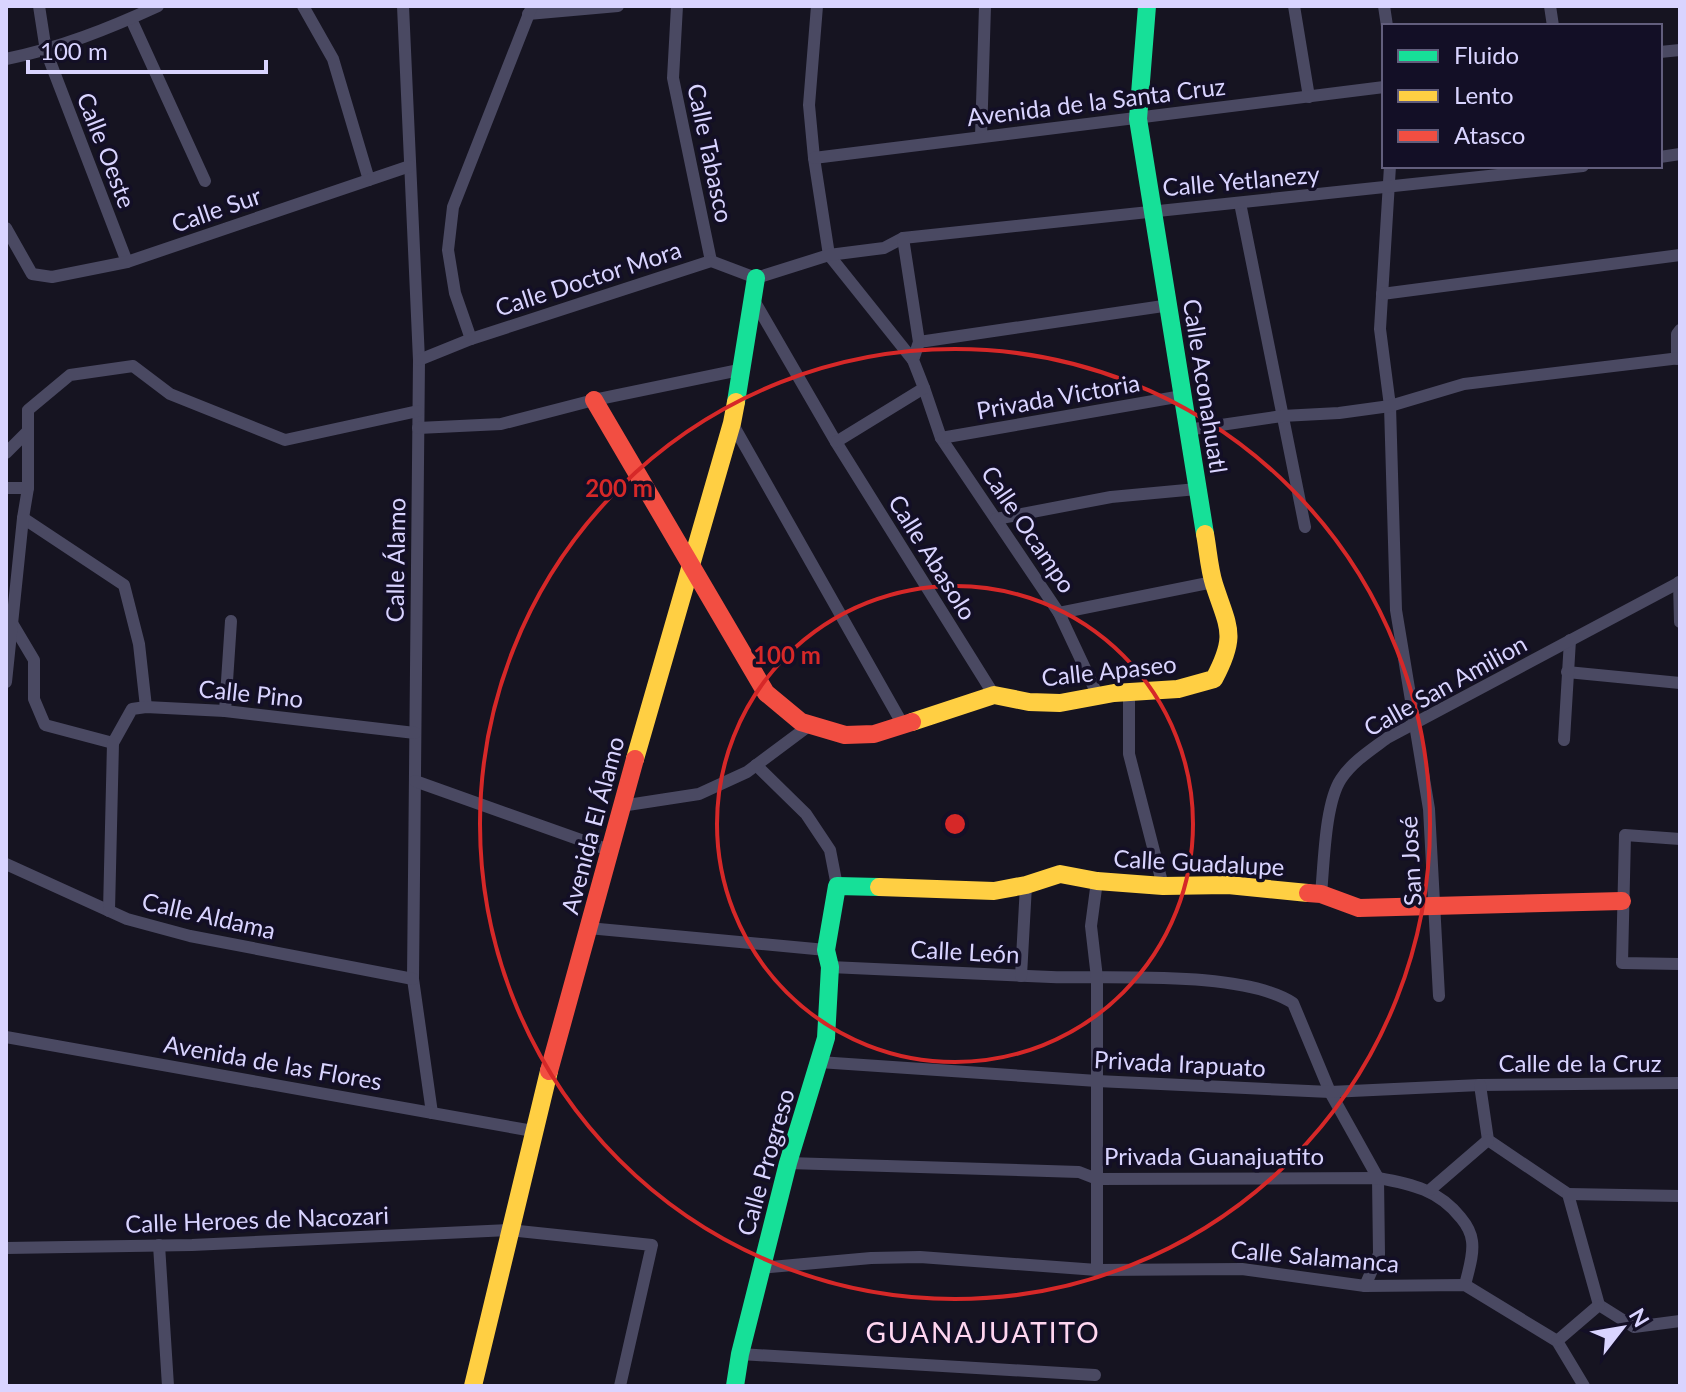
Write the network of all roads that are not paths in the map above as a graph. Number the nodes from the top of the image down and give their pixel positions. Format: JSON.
{"nodes":[{"id":1,"x":39,"y":6,"type":"edge"},
{"id":2,"x":158,"y":6,"type":"edge"},
{"id":3,"x":303,"y":6,"type":"edge"},
{"id":4,"x":403,"y":6,"type":"edge"},
{"id":5,"x":618,"y":6,"type":"edge"},
{"id":6,"x":677,"y":6,"type":"edge"},
{"id":7,"x":817,"y":6,"type":"edge"},
{"id":8,"x":985,"y":6,"type":"edge"},
{"id":9,"x":1147,"y":6,"type":"edge"},
{"id":10,"x":1294,"y":6,"type":"edge"},
{"id":11,"x":530,"y":10,"type":"edge"},
{"id":12,"x":131,"y":19,"type":"junction"},
{"id":13,"x":46,"y":51,"type":"junction"},
{"id":14,"x":6,"y":59,"type":"edge"},
{"id":15,"x":1382,"y":87,"type":"edge"},
{"id":16,"x":1309,"y":97,"type":"junction"},
{"id":17,"x":1138,"y":119,"type":"junction"},
{"id":18,"x":981,"y":137,"type":"junction"},
{"id":19,"x":814,"y":158,"type":"junction"},
{"id":20,"x":410,"y":166,"type":"junction"},
{"id":21,"x":1390,"y":168,"type":"edge"},
{"id":22,"x":1566,"y":168,"type":"edge"},
{"id":23,"x":369,"y":180,"type":"junction"},
{"id":24,"x":205,"y":181,"type":"dead end"},
{"id":25,"x":1388,"y":189,"type":"junction"},
{"id":26,"x":1240,"y":203,"type":"junction"},
{"id":27,"x":1151,"y":210,"type":"junction"},
{"id":28,"x":6,"y":228,"type":"edge"},
{"id":29,"x":903,"y":238,"type":"junction"},
{"id":30,"x":829,"y":255,"type":"junction"},
{"id":31,"x":1680,"y":255,"type":"edge"},
{"id":32,"x":711,"y":261,"type":"junction"},
{"id":33,"x":127,"y":262,"type":"junction"},
{"id":34,"x":753,"y":286,"type":"junction"},
{"id":35,"x":1382,"y":294,"type":"junction"},
{"id":36,"x":1170,"y":305,"type":"junction"},
{"id":37,"x":1680,"y":330,"type":"edge"},
{"id":38,"x":471,"y":339,"type":"junction"},
{"id":39,"x":919,"y":342,"type":"junction"},
{"id":40,"x":1678,"y":358,"type":"edge"},
{"id":41,"x":419,"y":360,"type":"junction"},
{"id":42,"x":913,"y":360,"type":"junction"},
{"id":43,"x":739,"y":370,"type":"junction"},
{"id":44,"x":924,"y":388,"type":"junction"},
{"id":45,"x":1182,"y":396,"type":"junction"},
{"id":46,"x":594,"y":400,"type":"junction"},
{"id":47,"x":1390,"y":406,"type":"junction"},
{"id":48,"x":418,"y":411,"type":"junction"},
{"id":49,"x":1282,"y":416,"type":"junction"},
{"id":50,"x":732,"y":423,"type":"junction"},
{"id":51,"x":418,"y":428,"type":"junction"},
{"id":52,"x":1187,"y":430,"type":"junction"},
{"id":53,"x":27,"y":432,"type":"junction"},
{"id":54,"x":941,"y":438,"type":"junction"},
{"id":55,"x":836,"y":442,"type":"junction"},
{"id":56,"x":6,"y":453,"type":"edge"},
{"id":57,"x":6,"y":488,"type":"edge"},
{"id":58,"x":28,"y":488,"type":"junction"},
{"id":59,"x":1197,"y":489,"type":"junction"},
{"id":60,"x":23,"y":518,"type":"junction"},
{"id":61,"x":996,"y":519,"type":"junction"},
{"id":62,"x":1305,"y":527,"type":"dead end"},
{"id":63,"x":690,"y":567,"type":"junction"},
{"id":64,"x":1213,"y":582,"type":"junction"},
{"id":65,"x":1680,"y":582,"type":"edge"},
{"id":66,"x":1059,"y":613,"type":"junction"},
{"id":67,"x":231,"y":621,"type":"dead end"},
{"id":68,"x":12,"y":622,"type":"junction"},
{"id":69,"x":1680,"y":622,"type":"edge"},
{"id":70,"x":1570,"y":640,"type":"junction"},
{"id":71,"x":1226,"y":657,"type":"joint"},
{"id":72,"x":1567,"y":672,"type":"junction"},
{"id":73,"x":7,"y":676,"type":"edge"},
{"id":74,"x":6,"y":682,"type":"edge"},
{"id":75,"x":34,"y":682,"type":"junction"},
{"id":76,"x":1680,"y":683,"type":"edge"},
{"id":77,"x":1129,"y":692,"type":"junction"},
{"id":78,"x":994,"y":695,"type":"junction"},
{"id":79,"x":1098,"y":696,"type":"junction"},
{"id":80,"x":146,"y":707,"type":"junction"},
{"id":81,"x":225,"y":711,"type":"junction"},
{"id":82,"x":1416,"y":723,"type":"junction"},
{"id":83,"x":810,"y":725,"type":"junction"},
{"id":84,"x":903,"y":725,"type":"junction"},
{"id":85,"x":415,"y":733,"type":"junction"},
{"id":86,"x":1564,"y":740,"type":"dead end"},
{"id":87,"x":113,"y":743,"type":"junction"},
{"id":88,"x":756,"y":765,"type":"junction"},
{"id":89,"x":415,"y":781,"type":"junction"},
{"id":90,"x":621,"y":806,"type":"junction"},
{"id":91,"x":1680,"y":839,"type":"edge"},
{"id":92,"x":609,"y":850,"type":"junction"},
{"id":93,"x":6,"y":864,"type":"edge"},
{"id":94,"x":1097,"y":881,"type":"junction"},
{"id":95,"x":1026,"y":885,"type":"junction"},
{"id":96,"x":837,"y":886,"type":"junction"},
{"id":97,"x":1163,"y":886,"type":"junction"},
{"id":98,"x":1321,"y":894,"type":"junction"},
{"id":99,"x":1622,"y":901,"type":"junction"},
{"id":100,"x":1434,"y":906,"type":"junction"},
{"id":101,"x":109,"y":911,"type":"junction"},
{"id":102,"x":588,"y":928,"type":"junction"},
{"id":103,"x":828,"y":958,"type":"junction"},
{"id":104,"x":1680,"y":964,"type":"edge"},
{"id":105,"x":1021,"y":976,"type":"junction"},
{"id":106,"x":1097,"y":978,"type":"junction"},
{"id":107,"x":413,"y":979,"type":"junction"},
{"id":108,"x":1439,"y":996,"type":"dead end"},
{"id":109,"x":6,"y":1037,"type":"edge"},
{"id":110,"x":819,"y":1062,"type":"junction"},
{"id":111,"x":1097,"y":1081,"type":"junction"},
{"id":112,"x":1680,"y":1083,"type":"edge"},
{"id":113,"x":1480,"y":1085,"type":"junction"},
{"id":114,"x":1330,"y":1092,"type":"junction"},
{"id":115,"x":432,"y":1113,"type":"junction"},
{"id":116,"x":533,"y":1131,"type":"junction"},
{"id":117,"x":1488,"y":1140,"type":"junction"},
{"id":118,"x":788,"y":1163,"type":"junction"},
{"id":119,"x":1378,"y":1178,"type":"junction"},
{"id":120,"x":1097,"y":1179,"type":"junction"},
{"id":121,"x":1430,"y":1190,"type":"junction"},
{"id":122,"x":1568,"y":1194,"type":"junction"},
{"id":123,"x":1680,"y":1196,"type":"edge"},
{"id":124,"x":509,"y":1230,"type":"junction"},
{"id":125,"x":159,"y":1245,"type":"junction"},
{"id":126,"x":6,"y":1248,"type":"edge"},
{"id":127,"x":760,"y":1268,"type":"junction"},
{"id":128,"x":1097,"y":1270,"type":"junction"},
{"id":129,"x":1465,"y":1285,"type":"junction"},
{"id":130,"x":1365,"y":1286,"type":"junction"},
{"id":131,"x":1599,"y":1305,"type":"junction"},
{"id":132,"x":1680,"y":1321,"type":"edge"},
{"id":133,"x":1557,"y":1341,"type":"junction"},
{"id":134,"x":740,"y":1354,"type":"junction"},
{"id":135,"x":1095,"y":1375,"type":"dead end"},
{"id":136,"x":168,"y":1386,"type":"edge"},
{"id":137,"x":473,"y":1386,"type":"edge"},
{"id":138,"x":620,"y":1386,"type":"edge"},
{"id":139,"x":735,"y":1386,"type":"edge"},
{"id":140,"x":1584,"y":1386,"type":"edge"}],
"edges":[{"from":1,"to":13,"type":"street","name":"Calle Oeste"},
{"from":2,"to":12,"type":"street"},
{"from":3,"to":23,"type":"street"},
{"from":4,"to":20,"type":"street","name":"Calle Álamo"},
{"from":5,"to":11,"type":"street"},
{"from":6,"to":32,"type":"street","name":"Calle Tabasco"},
{"from":7,"to":19,"type":"street"},
{"from":8,"to":18,"type":"street"},
{"from":9,"to":17,"type":"street","name":"Calle Aconahuatl"},
{"from":10,"to":16,"type":"street"},
{"from":11,"to":38,"type":"street","name":"Calle Doctor Mora"},
{"from":12,"to":13,"type":"street"},
{"from":12,"to":24,"type":"street"},
{"from":13,"to":14,"type":"street"},
{"from":13,"to":33,"type":"street","name":"Calle Oeste"},
{"from":15,"to":16,"type":"street","name":"Avenida de la Santa Cruz"},
{"from":16,"to":17,"type":"street","name":"Avenida de la Santa Cruz"},
{"from":17,"to":18,"type":"street","name":"Avenida de la Santa Cruz"},
{"from":17,"to":27,"type":"street","name":"Calle Aconahuatl"},
{"from":18,"to":19,"type":"street","name":"Avenida de la Santa Cruz"},
{"from":19,"to":30,"type":"street"},
{"from":20,"to":23,"type":"street","name":"Calle Sur"},
{"from":20,"to":41,"type":"street","name":"Calle Álamo"},
{"from":21,"to":25,"type":"street","name":"San José"},
{"from":22,"to":25,"type":"street","name":"Calle Yetlanezy"},
{"from":23,"to":33,"type":"street","name":"Calle Sur"},
{"from":25,"to":26,"type":"street","name":"Calle Yetlanezy"},
{"from":25,"to":35,"type":"street","name":"San José"},
{"from":26,"to":27,"type":"street","name":"Calle Yetlanezy"},
{"from":26,"to":49,"type":"street"},
{"from":27,"to":29,"type":"street","name":"Calle Yetlanezy"},
{"from":27,"to":36,"type":"street","name":"Calle Aconahuatl"},
{"from":28,"to":33,"type":"street","name":"Calle Sur"},
{"from":29,"to":30,"type":"street"},
{"from":29,"to":39,"type":"street"},
{"from":30,"to":34,"type":"street"},
{"from":30,"to":42,"type":"street","name":"Calle Ocampo"},
{"from":31,"to":35,"type":"street"},
{"from":32,"to":34,"type":"street","name":"Calle Doctor Mora"},
{"from":32,"to":38,"type":"street","name":"Calle Doctor Mora"},
{"from":34,"to":43,"type":"street","name":"Avenida El Álamo"},
{"from":34,"to":55,"type":"street","name":"Calle Abasolo"},
{"from":35,"to":47,"type":"street","name":"San José"},
{"from":36,"to":39,"type":"street"},
{"from":36,"to":45,"type":"street","name":"Calle Aconahuatl"},
{"from":37,"to":40,"type":"street"},
{"from":38,"to":41,"type":"street","name":"Calle Doctor Mora"},
{"from":39,"to":42,"type":"street"},
{"from":40,"to":47,"type":"street"},
{"from":41,"to":48,"type":"street","name":"Calle Álamo"},
{"from":42,"to":44,"type":"street","name":"Calle Ocampo"},
{"from":43,"to":46,"type":"street"},
{"from":43,"to":50,"type":"street","name":"Avenida El Álamo"},
{"from":44,"to":54,"type":"street","name":"Calle Ocampo"},
{"from":44,"to":55,"type":"street"},
{"from":45,"to":52,"type":"street","name":"Calle Aconahuatl"},
{"from":45,"to":54,"type":"street","name":"Privada Victoria"},
{"from":46,"to":51,"type":"street"},
{"from":46,"to":63,"type":"street","name":"Calle Apaseo"},
{"from":47,"to":49,"type":"street"},
{"from":47,"to":82,"type":"street","name":"San José"},
{"from":48,"to":51,"type":"street","name":"Calle Álamo"},
{"from":48,"to":53,"type":"street"},
{"from":49,"to":52,"type":"street"},
{"from":49,"to":62,"type":"street"},
{"from":50,"to":63,"type":"street","name":"Avenida El Álamo"},
{"from":50,"to":84,"type":"street"},
{"from":51,"to":85,"type":"street","name":"Calle Álamo"},
{"from":52,"to":59,"type":"street","name":"Calle Aconahuatl"},
{"from":53,"to":56,"type":"street"},
{"from":53,"to":58,"type":"street"},
{"from":54,"to":61,"type":"street","name":"Calle Ocampo"},
{"from":55,"to":78,"type":"street","name":"Calle Abasolo"},
{"from":57,"to":58,"type":"street"},
{"from":58,"to":60,"type":"street"},
{"from":59,"to":61,"type":"street"},
{"from":59,"to":64,"type":"street","name":"Calle Aconahuatl"},
{"from":60,"to":68,"type":"street"},
{"from":60,"to":80,"type":"street"},
{"from":61,"to":66,"type":"street","name":"Calle Ocampo"},
{"from":63,"to":83,"type":"street","name":"Calle Apaseo"},
{"from":63,"to":90,"type":"street","name":"Avenida El Álamo"},
{"from":64,"to":66,"type":"street"},
{"from":64,"to":71,"type":"street","name":"Calle Aconahuatl"},
{"from":65,"to":69,"type":"street"},
{"from":65,"to":70,"type":"street","name":"Calle San Amilion"},
{"from":66,"to":79,"type":"street","name":"Calle Ocampo"},
{"from":67,"to":81,"type":"street"},
{"from":68,"to":73,"type":"street"},
{"from":68,"to":75,"type":"street"},
{"from":70,"to":72,"type":"street"},
{"from":70,"to":82,"type":"street","name":"Calle San Amilion"},
{"from":71,"to":77,"type":"street","name":"Calle Apaseo"},
{"from":72,"to":76,"type":"street"},
{"from":72,"to":86,"type":"street"},
{"from":73,"to":74,"type":"street"},
{"from":73,"to":75,"type":"street"},
{"from":75,"to":87,"type":"street"},
{"from":77,"to":79,"type":"street","name":"Calle Apaseo"},
{"from":77,"to":97,"type":"street"},
{"from":78,"to":79,"type":"street","name":"Calle Apaseo"},
{"from":78,"to":84,"type":"street","name":"Calle Apaseo"},
{"from":80,"to":81,"type":"street","name":"Calle Pino"},
{"from":80,"to":87,"type":"street","name":"Calle Pino"},
{"from":81,"to":85,"type":"street","name":"Calle Pino"},
{"from":82,"to":98,"type":"street","name":"Calle San Amilion"},
{"from":82,"to":100,"type":"street","name":"San José"},
{"from":83,"to":84,"type":"street","name":"Calle Apaseo"},
{"from":83,"to":88,"type":"street"},
{"from":85,"to":89,"type":"street","name":"Calle Álamo"},
{"from":87,"to":101,"type":"street"},
{"from":88,"to":90,"type":"street"},
{"from":88,"to":96,"type":"street"},
{"from":89,"to":92,"type":"street"},
{"from":89,"to":107,"type":"street","name":"Calle Álamo"},
{"from":90,"to":92,"type":"street","name":"Avenida El Álamo"},
{"from":91,"to":99,"type":"street"},
{"from":92,"to":102,"type":"street","name":"Avenida El Álamo"},
{"from":93,"to":101,"type":"street","name":"Calle Aldama"},
{"from":94,"to":95,"type":"street","name":"Calle Guadalupe"},
{"from":94,"to":97,"type":"street","name":"Calle Guadalupe"},
{"from":94,"to":106,"type":"street"},
{"from":95,"to":96,"type":"street","name":"Calle Guadalupe"},
{"from":95,"to":105,"type":"street"},
{"from":96,"to":103,"type":"street"},
{"from":97,"to":98,"type":"street","name":"Calle Guadalupe"},
{"from":98,"to":100,"type":"street","name":"Calle Guadalupe"},
{"from":99,"to":100,"type":"street","name":"Calle Guadalupe"},
{"from":99,"to":104,"type":"street"},
{"from":100,"to":108,"type":"street","name":"San José"},
{"from":101,"to":107,"type":"street","name":"Calle Aldama"},
{"from":102,"to":103,"type":"street","name":"Calle León"},
{"from":102,"to":116,"type":"street","name":"Avenida El Álamo"},
{"from":103,"to":105,"type":"street","name":"Calle León"},
{"from":103,"to":110,"type":"street","name":"Calle Progreso"},
{"from":105,"to":106,"type":"street","name":"Calle León"},
{"from":106,"to":111,"type":"street"},
{"from":106,"to":114,"type":"street","name":"Calle León"},
{"from":107,"to":115,"type":"street","name":"Calle Álamo"},
{"from":109,"to":115,"type":"street","name":"Avenida de las Flores"},
{"from":110,"to":111,"type":"street","name":"Privada Irapuato"},
{"from":110,"to":118,"type":"street","name":"Calle Progreso"},
{"from":111,"to":114,"type":"street","name":"Privada Irapuato"},
{"from":111,"to":120,"type":"street"},
{"from":112,"to":113,"type":"street","name":"Calle de la Cruz"},
{"from":113,"to":114,"type":"street","name":"Privada Irapuato"},
{"from":113,"to":117,"type":"street"},
{"from":114,"to":119,"type":"street"},
{"from":115,"to":116,"type":"street","name":"Avenida de las Flores"},
{"from":116,"to":124,"type":"street","name":"Avenida El Álamo"},
{"from":117,"to":121,"type":"street"},
{"from":117,"to":122,"type":"street"},
{"from":118,"to":120,"type":"street","name":"Privada Guanajuatito"},
{"from":118,"to":127,"type":"street","name":"Calle Progreso"},
{"from":119,"to":120,"type":"street","name":"Privada Guanajuatito"},
{"from":119,"to":121,"type":"street","name":"Privada Guanajuatito"},
{"from":119,"to":130,"type":"street"},
{"from":120,"to":128,"type":"street"},
{"from":121,"to":129,"type":"street","name":"Privada Guanajuatito"},
{"from":122,"to":123,"type":"street"},
{"from":122,"to":131,"type":"street"},
{"from":124,"to":125,"type":"street","name":"Calle Heroes de Nacozari"},
{"from":124,"to":137,"type":"street","name":"Avenida El Álamo"},
{"from":124,"to":138,"type":"street","name":"Calle Heroes de Nacozari"},
{"from":125,"to":126,"type":"street","name":"Calle Heroes de Nacozari"},
{"from":125,"to":136,"type":"street"},
{"from":127,"to":128,"type":"street","name":"Calle Salamanca"},
{"from":127,"to":134,"type":"street","name":"Calle Progreso"},
{"from":128,"to":130,"type":"street","name":"Calle Salamanca"},
{"from":129,"to":130,"type":"street","name":"Calle Salamanca"},
{"from":129,"to":133,"type":"street"},
{"from":131,"to":132,"type":"street"},
{"from":131,"to":133,"type":"street"},
{"from":133,"to":140,"type":"street"},
{"from":134,"to":135,"type":"street"},
{"from":134,"to":139,"type":"street","name":"Calle Progreso"}]}
